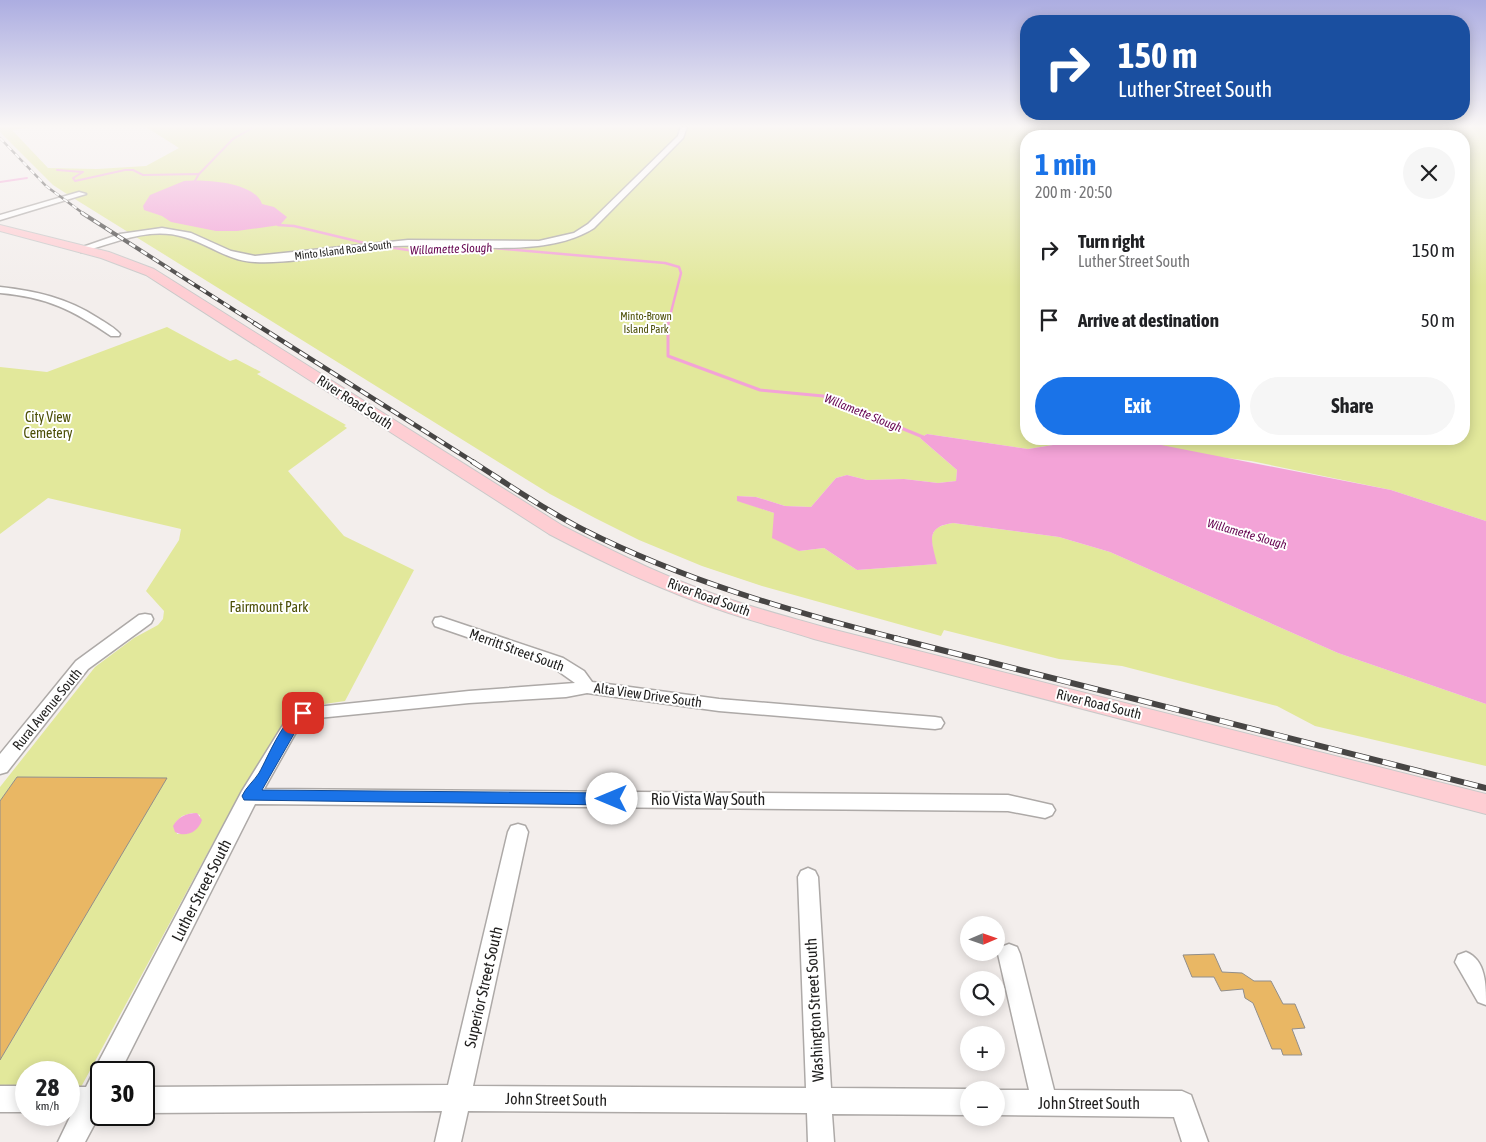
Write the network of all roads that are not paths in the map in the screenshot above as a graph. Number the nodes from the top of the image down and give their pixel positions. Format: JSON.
{"nodes":[{"id":1,"x":637,"y":180,"type":"edge"},
{"id":2,"x":82,"y":194,"type":"dead end"},
{"id":3,"x":0,"y":218,"type":"edge"},
{"id":4,"x":0,"y":228,"type":"edge"},
{"id":5,"x":81,"y":249,"type":"junction"},
{"id":6,"x":0,"y":290,"type":"edge"},
{"id":7,"x":115,"y":334,"type":"dead end"},
{"id":8,"x":145,"y":619,"type":"dead end"},
{"id":9,"x":441,"y":622,"type":"dead end"},
{"id":10,"x":587,"y":687,"type":"junction"},
{"id":11,"x":303,"y":713,"type":"joint"},
{"id":12,"x":935,"y":723,"type":"dead end"},
{"id":13,"x":0,"y":767,"type":"edge"},
{"id":14,"x":249,"y":796,"type":"junction"},
{"id":15,"x":1486,"y":804,"type":"edge"},
{"id":16,"x":1045,"y":810,"type":"dead end"},
{"id":17,"x":518,"y":832,"type":"dead end"},
{"id":18,"x":808,"y":877,"type":"dead end"},
{"id":19,"x":1009,"y":954,"type":"dead end"},
{"id":20,"x":1466,"y":962,"type":"dead end"},
{"id":21,"x":1486,"y":994,"type":"edge"},
{"id":22,"x":113,"y":1061,"type":"edge"},
{"id":23,"x":90,"y":1098,"type":"edge"},
{"id":24,"x":458,"y":1098,"type":"junction"},
{"id":25,"x":0,"y":1099,"type":"edge"},
{"id":26,"x":15,"y":1099,"type":"edge"},
{"id":27,"x":155,"y":1100,"type":"edge"},
{"id":28,"x":819,"y":1102,"type":"junction"},
{"id":29,"x":960,"y":1102,"type":"edge"},
{"id":30,"x":1005,"y":1102,"type":"edge"},
{"id":31,"x":1044,"y":1102,"type":"junction"},
{"id":32,"x":71,"y":1142,"type":"edge"},
{"id":33,"x":448,"y":1142,"type":"edge"},
{"id":34,"x":821,"y":1142,"type":"edge"},
{"id":35,"x":1195,"y":1142,"type":"edge"}],
"edges":[{"from":1,"to":5,"type":"street","name":"Minto Island Road South"},
{"from":2,"to":3,"type":"street"},
{"from":4,"to":5,"type":"main road","name":"River Road South"},
{"from":5,"to":15,"type":"main road","name":"River Road South"},
{"from":6,"to":7,"type":"street"},
{"from":8,"to":13,"type":"street","name":"Rural Avenue South"},
{"from":9,"to":10,"type":"street","name":"Merritt Street South"},
{"from":10,"to":11,"type":"street","name":"Alta View Drive South"},
{"from":10,"to":12,"type":"street","name":"Alta View Drive South"},
{"from":11,"to":14,"type":"street","name":"Luther Street South"},
{"from":14,"to":16,"type":"street","name":"Rio Vista Way South"},
{"from":14,"to":22,"type":"street","name":"Luther Street South"},
{"from":17,"to":24,"type":"street","name":"Superior Street South"},
{"from":18,"to":28,"type":"street","name":"Washington Street South"},
{"from":19,"to":31,"type":"street"},
{"from":20,"to":21,"type":"street"},
{"from":23,"to":32,"type":"street"},
{"from":24,"to":27,"type":"street","name":"John Street South"},
{"from":24,"to":28,"type":"street","name":"John Street South"},
{"from":24,"to":33,"type":"street","name":"Superior Street South"},
{"from":25,"to":26,"type":"street"},
{"from":28,"to":29,"type":"street","name":"John Street South"},
{"from":28,"to":34,"type":"street","name":"Washington Street South"},
{"from":30,"to":31,"type":"street","name":"John Street South"},
{"from":31,"to":35,"type":"street","name":"John Street South"}]}
